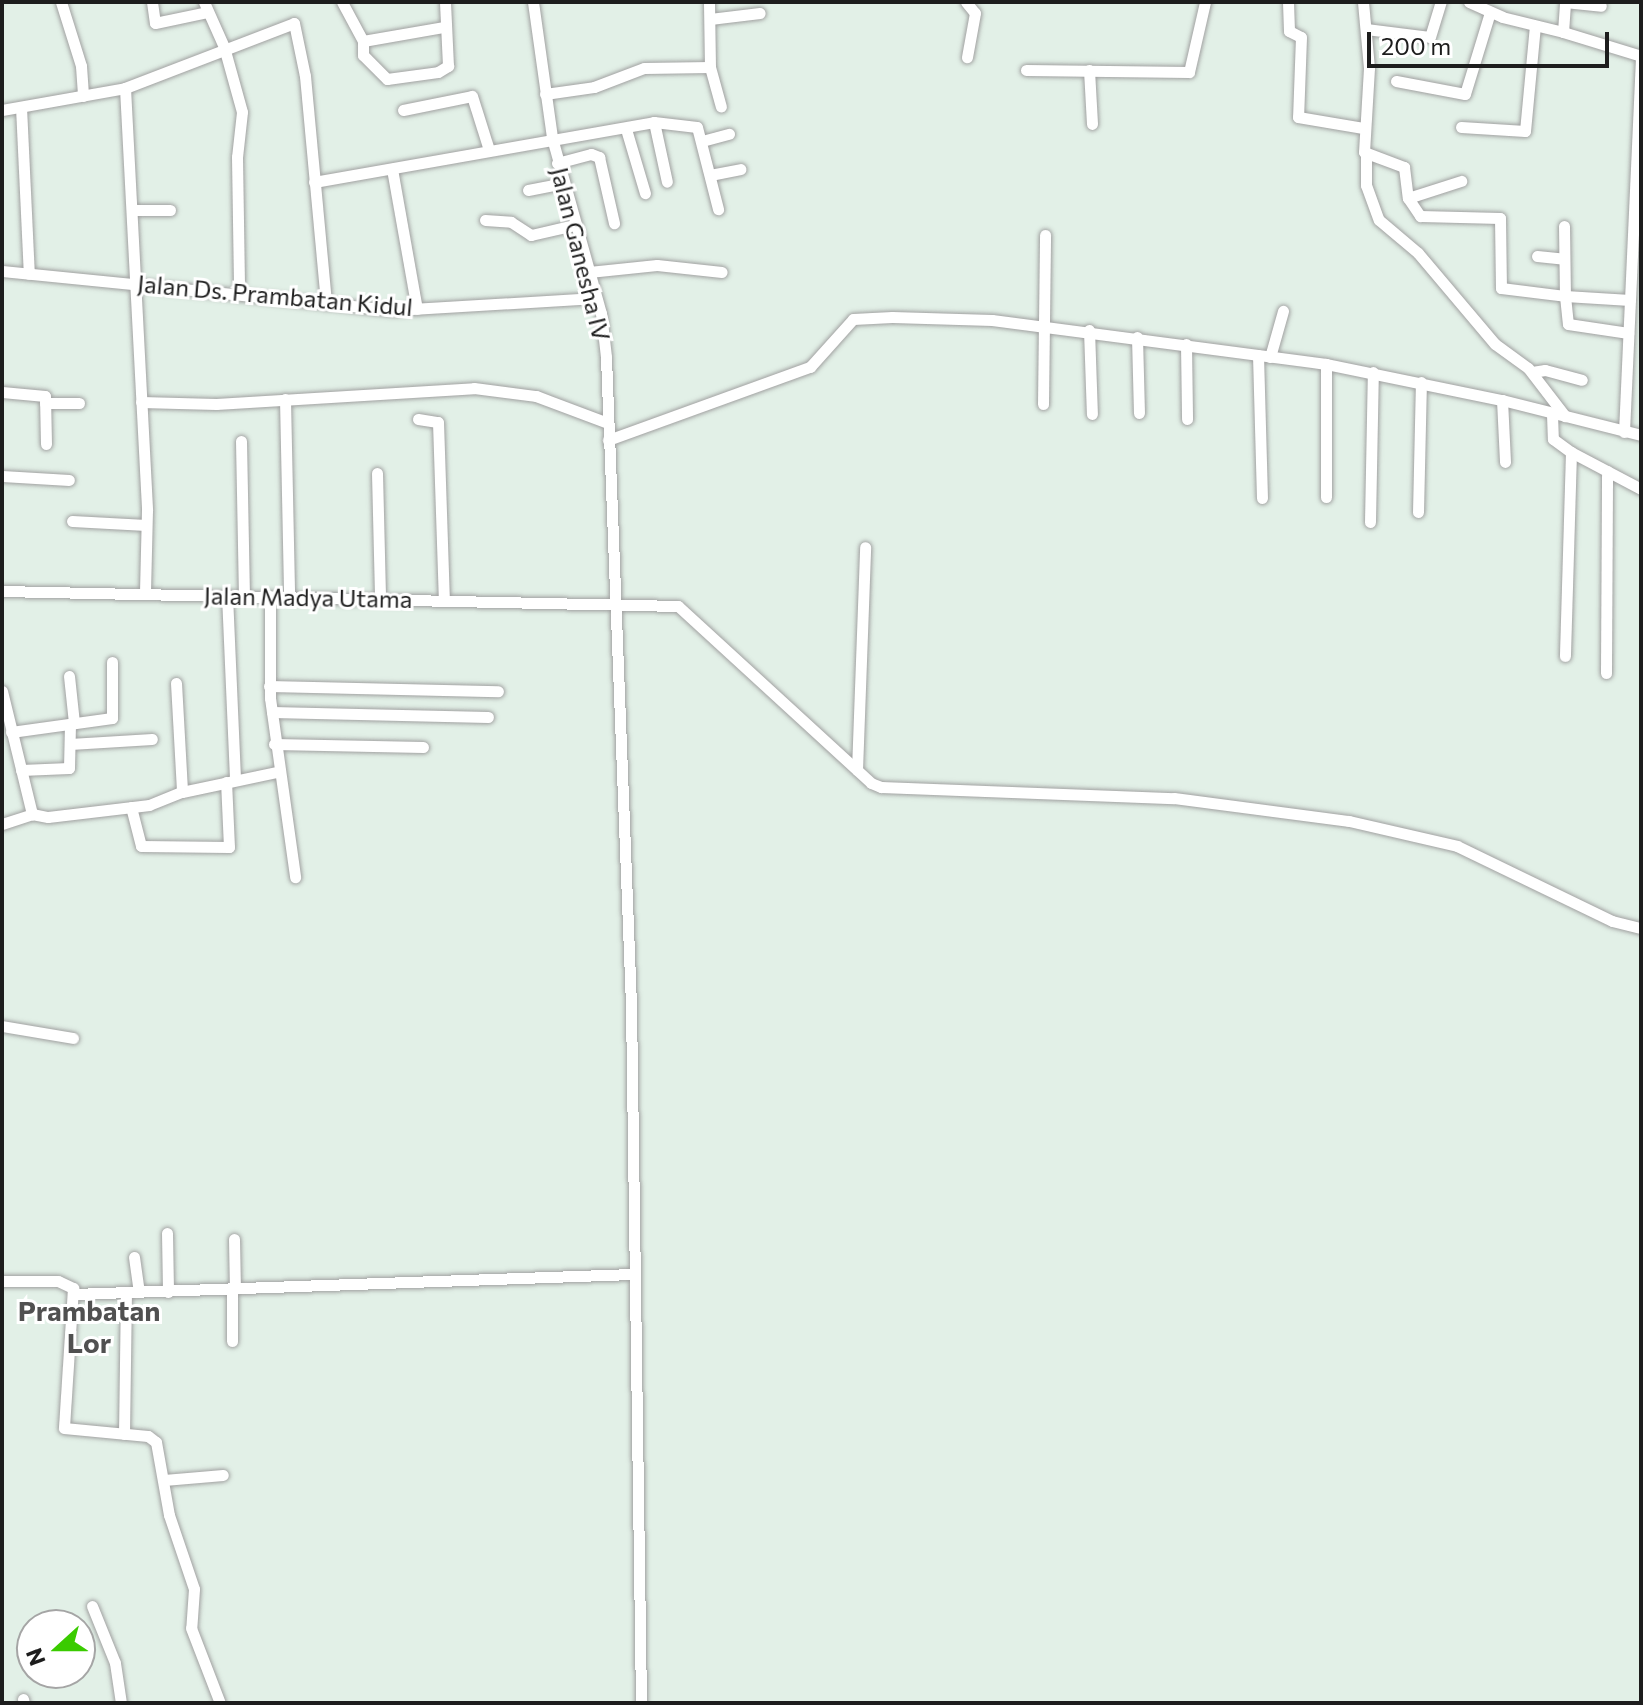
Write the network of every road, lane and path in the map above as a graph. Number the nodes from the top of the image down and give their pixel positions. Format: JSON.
{"nodes":[{"id":1,"x":61,"y":2,"type":"edge"},
{"id":2,"x":152,"y":2,"type":"edge"},
{"id":3,"x":342,"y":2,"type":"edge"},
{"id":4,"x":445,"y":2,"type":"edge"},
{"id":5,"x":533,"y":2,"type":"edge"},
{"id":6,"x":709,"y":2,"type":"edge"},
{"id":7,"x":966,"y":2,"type":"edge"},
{"id":8,"x":1205,"y":2,"type":"edge"},
{"id":9,"x":1288,"y":2,"type":"edge"},
{"id":10,"x":1363,"y":2,"type":"edge"},
{"id":11,"x":1441,"y":2,"type":"edge"},
{"id":12,"x":1469,"y":2,"type":"edge"},
{"id":13,"x":1565,"y":2,"type":"edge"},
{"id":14,"x":1601,"y":6,"type":"dead end"},
{"id":15,"x":205,"y":7,"type":"edge"},
{"id":16,"x":1490,"y":12,"type":"junction"},
{"id":17,"x":760,"y":13,"type":"dead end"},
{"id":18,"x":710,"y":19,"type":"junction"},
{"id":19,"x":1535,"y":26,"type":"junction"},
{"id":20,"x":443,"y":27,"type":"junction"},
{"id":21,"x":1366,"y":29,"type":"junction"},
{"id":22,"x":1563,"y":32,"type":"junction"},
{"id":23,"x":363,"y":41,"type":"junction"},
{"id":24,"x":224,"y":47,"type":"junction"},
{"id":25,"x":1641,"y":56,"type":"edge"},
{"id":26,"x":967,"y":57,"type":"dead end"},
{"id":27,"x":710,"y":67,"type":"junction"},
{"id":28,"x":1026,"y":70,"type":"dead end"},
{"id":29,"x":1089,"y":70,"type":"junction"},
{"id":30,"x":1396,"y":81,"type":"dead end"},
{"id":31,"x":125,"y":88,"type":"junction"},
{"id":32,"x":545,"y":94,"type":"junction"},
{"id":33,"x":83,"y":96,"type":"junction"},
{"id":34,"x":21,"y":107,"type":"junction"},
{"id":35,"x":721,"y":107,"type":"dead end"},
{"id":36,"x":2,"y":110,"type":"edge"},
{"id":37,"x":403,"y":110,"type":"dead end"},
{"id":38,"x":654,"y":122,"type":"junction"},
{"id":39,"x":1092,"y":124,"type":"dead end"},
{"id":40,"x":1461,"y":127,"type":"dead end"},
{"id":41,"x":1363,"y":128,"type":"junction"},
{"id":42,"x":626,"y":129,"type":"junction"},
{"id":43,"x":729,"y":134,"type":"dead end"},
{"id":44,"x":552,"y":138,"type":"junction"},
{"id":45,"x":702,"y":141,"type":"junction"},
{"id":46,"x":489,"y":150,"type":"junction"},
{"id":47,"x":1366,"y":154,"type":"junction"},
{"id":48,"x":557,"y":163,"type":"junction"},
{"id":49,"x":392,"y":169,"type":"junction"},
{"id":50,"x":740,"y":169,"type":"dead end"},
{"id":51,"x":710,"y":175,"type":"junction"},
{"id":52,"x":1461,"y":181,"type":"dead end"},
{"id":53,"x":314,"y":182,"type":"junction"},
{"id":54,"x":667,"y":182,"type":"dead end"},
{"id":55,"x":563,"y":183,"type":"junction"},
{"id":56,"x":528,"y":190,"type":"dead end"},
{"id":57,"x":645,"y":193,"type":"dead end"},
{"id":58,"x":1408,"y":198,"type":"junction"},
{"id":59,"x":718,"y":209,"type":"dead end"},
{"id":60,"x":134,"y":210,"type":"junction"},
{"id":61,"x":170,"y":210,"type":"dead end"},
{"id":62,"x":485,"y":220,"type":"dead end"},
{"id":63,"x":614,"y":223,"type":"dead end"},
{"id":64,"x":574,"y":225,"type":"junction"},
{"id":65,"x":1564,"y":226,"type":"dead end"},
{"id":66,"x":1045,"y":235,"type":"dead end"},
{"id":67,"x":1537,"y":256,"type":"dead end"},
{"id":68,"x":1564,"y":259,"type":"junction"},
{"id":69,"x":2,"y":271,"type":"edge"},
{"id":70,"x":589,"y":272,"type":"junction"},
{"id":71,"x":722,"y":272,"type":"dead end"},
{"id":72,"x":29,"y":274,"type":"junction"},
{"id":73,"x":1636,"y":276,"type":"edge"},
{"id":74,"x":133,"y":282,"type":"junction"},
{"id":75,"x":239,"y":291,"type":"junction"},
{"id":76,"x":1565,"y":296,"type":"junction"},
{"id":77,"x":596,"y":298,"type":"junction"},
{"id":78,"x":1630,"y":300,"type":"junction"},
{"id":79,"x":326,"y":304,"type":"junction"},
{"id":80,"x":417,"y":309,"type":"junction"},
{"id":81,"x":1283,"y":311,"type":"dead end"},
{"id":82,"x":1045,"y":326,"type":"junction"},
{"id":83,"x":1089,"y":330,"type":"junction"},
{"id":84,"x":1628,"y":333,"type":"junction"},
{"id":85,"x":1137,"y":337,"type":"junction"},
{"id":86,"x":1186,"y":344,"type":"junction"},
{"id":87,"x":1264,"y":356,"type":"junction"},
{"id":88,"x":1326,"y":364,"type":"junction"},
{"id":89,"x":1373,"y":372,"type":"junction"},
{"id":90,"x":1532,"y":372,"type":"junction"},
{"id":91,"x":1582,"y":380,"type":"dead end"},
{"id":92,"x":1421,"y":382,"type":"junction"},
{"id":93,"x":2,"y":392,"type":"edge"},
{"id":94,"x":1502,"y":400,"type":"junction"},
{"id":95,"x":45,"y":403,"type":"junction"},
{"id":96,"x":79,"y":403,"type":"dead end"},
{"id":97,"x":141,"y":403,"type":"junction"},
{"id":98,"x":1043,"y":404,"type":"dead end"},
{"id":99,"x":285,"y":405,"type":"junction"},
{"id":100,"x":1139,"y":413,"type":"dead end"},
{"id":101,"x":1092,"y":414,"type":"dead end"},
{"id":102,"x":1552,"y":414,"type":"junction"},
{"id":103,"x":1566,"y":417,"type":"junction"},
{"id":104,"x":418,"y":419,"type":"dead end"},
{"id":105,"x":1187,"y":419,"type":"dead end"},
{"id":106,"x":608,"y":423,"type":"junction"},
{"id":107,"x":1624,"y":432,"type":"junction"},
{"id":108,"x":1641,"y":435,"type":"edge"},
{"id":109,"x":608,"y":440,"type":"junction"},
{"id":110,"x":241,"y":441,"type":"dead end"},
{"id":111,"x":46,"y":444,"type":"dead end"},
{"id":112,"x":1571,"y":452,"type":"junction"},
{"id":113,"x":1505,"y":462,"type":"dead end"},
{"id":114,"x":1607,"y":471,"type":"junction"},
{"id":115,"x":377,"y":473,"type":"dead end"},
{"id":116,"x":2,"y":476,"type":"edge"},
{"id":117,"x":69,"y":480,"type":"dead end"},
{"id":118,"x":1641,"y":489,"type":"edge"},
{"id":119,"x":1326,"y":497,"type":"dead end"},
{"id":120,"x":1262,"y":498,"type":"dead end"},
{"id":121,"x":1418,"y":512,"type":"dead end"},
{"id":122,"x":72,"y":521,"type":"dead end"},
{"id":123,"x":1370,"y":522,"type":"dead end"},
{"id":124,"x":146,"y":525,"type":"junction"},
{"id":125,"x":865,"y":547,"type":"dead end"},
{"id":126,"x":2,"y":591,"type":"edge"},
{"id":127,"x":145,"y":593,"type":"junction"},
{"id":128,"x":227,"y":595,"type":"junction"},
{"id":129,"x":244,"y":595,"type":"junction"},
{"id":130,"x":270,"y":596,"type":"junction"},
{"id":131,"x":289,"y":596,"type":"junction"},
{"id":132,"x":380,"y":599,"type":"junction"},
{"id":133,"x":444,"y":600,"type":"junction"},
{"id":134,"x":615,"y":604,"type":"junction"},
{"id":135,"x":1565,"y":656,"type":"dead end"},
{"id":136,"x":112,"y":662,"type":"dead end"},
{"id":137,"x":1606,"y":673,"type":"dead end"},
{"id":138,"x":69,"y":676,"type":"dead end"},
{"id":139,"x":176,"y":683,"type":"dead end"},
{"id":140,"x":269,"y":686,"type":"junction"},
{"id":141,"x":2,"y":691,"type":"edge"},
{"id":142,"x":498,"y":691,"type":"dead end"},
{"id":143,"x":272,"y":712,"type":"junction"},
{"id":144,"x":488,"y":717,"type":"dead end"},
{"id":145,"x":72,"y":724,"type":"junction"},
{"id":146,"x":11,"y":732,"type":"junction"},
{"id":147,"x":152,"y":739,"type":"dead end"},
{"id":148,"x":70,"y":744,"type":"junction"},
{"id":149,"x":274,"y":744,"type":"junction"},
{"id":150,"x":423,"y":747,"type":"dead end"},
{"id":151,"x":21,"y":770,"type":"junction"},
{"id":152,"x":857,"y":770,"type":"junction"},
{"id":153,"x":276,"y":772,"type":"junction"},
{"id":154,"x":231,"y":781,"type":"junction"},
{"id":155,"x":182,"y":792,"type":"junction"},
{"id":156,"x":131,"y":807,"type":"junction"},
{"id":157,"x":32,"y":814,"type":"junction"},
{"id":158,"x":2,"y":824,"type":"edge"},
{"id":159,"x":295,"y":877,"type":"dead end"},
{"id":160,"x":1641,"y":928,"type":"edge"},
{"id":161,"x":2,"y":1026,"type":"edge"},
{"id":162,"x":73,"y":1038,"type":"dead end"},
{"id":163,"x":167,"y":1233,"type":"dead end"},
{"id":164,"x":234,"y":1239,"type":"dead end"},
{"id":165,"x":134,"y":1257,"type":"dead end"},
{"id":166,"x":632,"y":1274,"type":"junction"},
{"id":167,"x":2,"y":1281,"type":"edge"},
{"id":168,"x":234,"y":1289,"type":"junction"},
{"id":169,"x":168,"y":1292,"type":"junction"},
{"id":170,"x":133,"y":1293,"type":"junction"},
{"id":171,"x":74,"y":1294,"type":"junction"},
{"id":172,"x":232,"y":1341,"type":"dead end"},
{"id":173,"x":124,"y":1434,"type":"junction"},
{"id":174,"x":223,"y":1475,"type":"dead end"},
{"id":175,"x":164,"y":1480,"type":"junction"},
{"id":176,"x":92,"y":1606,"type":"dead end"},
{"id":177,"x":121,"y":1703,"type":"edge"},
{"id":178,"x":220,"y":1703,"type":"edge"},
{"id":179,"x":641,"y":1703,"type":"edge"}],
"edges":[{"from":1,"to":33,"type":"street"},
{"from":2,"to":15,"type":"street"},
{"from":3,"to":23,"type":"street"},
{"from":4,"to":20,"type":"street"},
{"from":5,"to":32,"type":"street","name":"Jalan Ganesha IV"},
{"from":6,"to":18,"type":"street"},
{"from":7,"to":26,"type":"street"},
{"from":8,"to":29,"type":"street"},
{"from":9,"to":41,"type":"street"},
{"from":10,"to":21,"type":"street"},
{"from":11,"to":21,"type":"street"},
{"from":12,"to":16,"type":"street"},
{"from":13,"to":14,"type":"street"},
{"from":13,"to":22,"type":"street"},
{"from":15,"to":24,"type":"street"},
{"from":16,"to":19,"type":"street"},
{"from":16,"to":30,"type":"street"},
{"from":17,"to":18,"type":"street"},
{"from":18,"to":27,"type":"street"},
{"from":19,"to":22,"type":"street"},
{"from":19,"to":40,"type":"street"},
{"from":20,"to":23,"type":"street"},
{"from":20,"to":23,"type":"street"},
{"from":21,"to":41,"type":"street"},
{"from":22,"to":25,"type":"street"},
{"from":24,"to":31,"type":"street"},
{"from":24,"to":53,"type":"street"},
{"from":24,"to":75,"type":"street"},
{"from":25,"to":73,"type":"street"},
{"from":27,"to":32,"type":"street"},
{"from":27,"to":35,"type":"street"},
{"from":28,"to":29,"type":"street"},
{"from":29,"to":39,"type":"street"},
{"from":31,"to":33,"type":"street"},
{"from":31,"to":60,"type":"street"},
{"from":32,"to":44,"type":"street","name":"Jalan Ganesha IV"},
{"from":33,"to":34,"type":"street"},
{"from":34,"to":36,"type":"street"},
{"from":34,"to":72,"type":"street"},
{"from":37,"to":46,"type":"street"},
{"from":38,"to":42,"type":"street"},
{"from":38,"to":45,"type":"street"},
{"from":38,"to":54,"type":"street"},
{"from":41,"to":47,"type":"street"},
{"from":42,"to":44,"type":"street"},
{"from":42,"to":57,"type":"street"},
{"from":43,"to":45,"type":"street"},
{"from":44,"to":46,"type":"street"},
{"from":44,"to":48,"type":"street","name":"Jalan Ganesha IV"},
{"from":45,"to":51,"type":"street"},
{"from":46,"to":49,"type":"street"},
{"from":47,"to":58,"type":"street"},
{"from":47,"to":90,"type":"street"},
{"from":48,"to":55,"type":"street","name":"Jalan Ganesha IV"},
{"from":48,"to":63,"type":"street"},
{"from":49,"to":53,"type":"street"},
{"from":49,"to":80,"type":"street"},
{"from":50,"to":51,"type":"street"},
{"from":51,"to":59,"type":"street"},
{"from":52,"to":58,"type":"street"},
{"from":53,"to":79,"type":"street"},
{"from":55,"to":56,"type":"street"},
{"from":55,"to":64,"type":"street","name":"Jalan Ganesha IV"},
{"from":58,"to":76,"type":"street"},
{"from":60,"to":61,"type":"street"},
{"from":60,"to":74,"type":"street"},
{"from":62,"to":64,"type":"street"},
{"from":64,"to":70,"type":"street","name":"Jalan Ganesha IV"},
{"from":65,"to":68,"type":"street"},
{"from":66,"to":82,"type":"street"},
{"from":67,"to":68,"type":"street"},
{"from":68,"to":76,"type":"street"},
{"from":69,"to":72,"type":"street","name":"Jalan Ds. Prambatan Kidul"},
{"from":70,"to":71,"type":"street"},
{"from":70,"to":77,"type":"street","name":"Jalan Ganesha IV"},
{"from":72,"to":74,"type":"street","name":"Jalan Ds. Prambatan Kidul"},
{"from":73,"to":78,"type":"street"},
{"from":74,"to":75,"type":"street","name":"Jalan Ds. Prambatan Kidul"},
{"from":74,"to":97,"type":"street"},
{"from":75,"to":79,"type":"street","name":"Jalan Ds. Prambatan Kidul"},
{"from":76,"to":78,"type":"street"},
{"from":76,"to":84,"type":"street"},
{"from":77,"to":80,"type":"street","name":"Jalan Ds. Prambatan Kidul"},
{"from":77,"to":106,"type":"street","name":"Jalan Ganesha IV"},
{"from":78,"to":84,"type":"street"},
{"from":79,"to":80,"type":"street","name":"Jalan Ds. Prambatan Kidul"},
{"from":81,"to":87,"type":"street"},
{"from":82,"to":83,"type":"street"},
{"from":82,"to":98,"type":"street"},
{"from":82,"to":109,"type":"street"},
{"from":83,"to":85,"type":"street"},
{"from":83,"to":101,"type":"street"},
{"from":84,"to":107,"type":"street"},
{"from":85,"to":86,"type":"street"},
{"from":85,"to":100,"type":"street"},
{"from":86,"to":87,"type":"street"},
{"from":86,"to":105,"type":"street"},
{"from":87,"to":88,"type":"street"},
{"from":87,"to":120,"type":"street"},
{"from":88,"to":89,"type":"street"},
{"from":88,"to":119,"type":"street"},
{"from":89,"to":92,"type":"street"},
{"from":89,"to":123,"type":"street"},
{"from":90,"to":91,"type":"street"},
{"from":90,"to":103,"type":"street"},
{"from":92,"to":94,"type":"street"},
{"from":92,"to":121,"type":"street"},
{"from":93,"to":95,"type":"street"},
{"from":94,"to":102,"type":"street"},
{"from":94,"to":113,"type":"street"},
{"from":95,"to":96,"type":"street"},
{"from":95,"to":111,"type":"street"},
{"from":97,"to":99,"type":"street"},
{"from":97,"to":124,"type":"street"},
{"from":99,"to":106,"type":"street"},
{"from":99,"to":131,"type":"street"},
{"from":102,"to":103,"type":"street"},
{"from":102,"to":112,"type":"street"},
{"from":103,"to":107,"type":"street"},
{"from":104,"to":133,"type":"street"},
{"from":106,"to":109,"type":"street","name":"Jalan Ganesha IV"},
{"from":107,"to":108,"type":"street"},
{"from":109,"to":134,"type":"street","name":"Jalan Ganesha IV"},
{"from":110,"to":129,"type":"street"},
{"from":112,"to":114,"type":"street"},
{"from":112,"to":135,"type":"street"},
{"from":114,"to":118,"type":"street"},
{"from":114,"to":137,"type":"street"},
{"from":115,"to":132,"type":"street"},
{"from":116,"to":117,"type":"street"},
{"from":122,"to":124,"type":"street"},
{"from":124,"to":127,"type":"street"},
{"from":125,"to":152,"type":"street"},
{"from":126,"to":127,"type":"street","name":"Jalan Madya Utama"},
{"from":127,"to":128,"type":"street","name":"Jalan Madya Utama"},
{"from":128,"to":129,"type":"street","name":"Jalan Madya Utama"},
{"from":128,"to":154,"type":"street"},
{"from":129,"to":130,"type":"street","name":"Jalan Madya Utama"},
{"from":130,"to":131,"type":"street","name":"Jalan Madya Utama"},
{"from":130,"to":140,"type":"street"},
{"from":131,"to":132,"type":"street","name":"Jalan Madya Utama"},
{"from":132,"to":133,"type":"street","name":"Jalan Madya Utama"},
{"from":133,"to":134,"type":"street","name":"Jalan Madya Utama"},
{"from":134,"to":152,"type":"street","name":"Jalan Madya Utama"},
{"from":134,"to":166,"type":"street","name":"Jalan Ganesha IV"},
{"from":136,"to":145,"type":"street"},
{"from":138,"to":145,"type":"street"},
{"from":139,"to":155,"type":"street"},
{"from":140,"to":142,"type":"street"},
{"from":140,"to":143,"type":"street"},
{"from":141,"to":146,"type":"street"},
{"from":143,"to":144,"type":"street"},
{"from":143,"to":149,"type":"street"},
{"from":145,"to":146,"type":"street"},
{"from":145,"to":148,"type":"street"},
{"from":146,"to":151,"type":"street"},
{"from":147,"to":148,"type":"street"},
{"from":148,"to":151,"type":"street"},
{"from":149,"to":150,"type":"street"},
{"from":149,"to":153,"type":"street"},
{"from":151,"to":157,"type":"street"},
{"from":152,"to":160,"type":"street","name":"Jalan Madya Utama"},
{"from":153,"to":154,"type":"street"},
{"from":153,"to":159,"type":"street"},
{"from":154,"to":155,"type":"street"},
{"from":154,"to":156,"type":"street"},
{"from":155,"to":156,"type":"street"},
{"from":156,"to":157,"type":"street"},
{"from":157,"to":158,"type":"street"},
{"from":161,"to":162,"type":"street"},
{"from":163,"to":169,"type":"street"},
{"from":164,"to":168,"type":"street"},
{"from":165,"to":170,"type":"street"},
{"from":166,"to":168,"type":"street"},
{"from":166,"to":179,"type":"street","name":"Jalan Ganesha IV"},
{"from":167,"to":171,"type":"street"},
{"from":168,"to":169,"type":"street"},
{"from":168,"to":172,"type":"street"},
{"from":169,"to":170,"type":"street"},
{"from":170,"to":171,"type":"street"},
{"from":170,"to":173,"type":"street"},
{"from":171,"to":173,"type":"street"},
{"from":173,"to":175,"type":"street"},
{"from":174,"to":175,"type":"street"},
{"from":175,"to":178,"type":"street"},
{"from":176,"to":177,"type":"street"}]}
